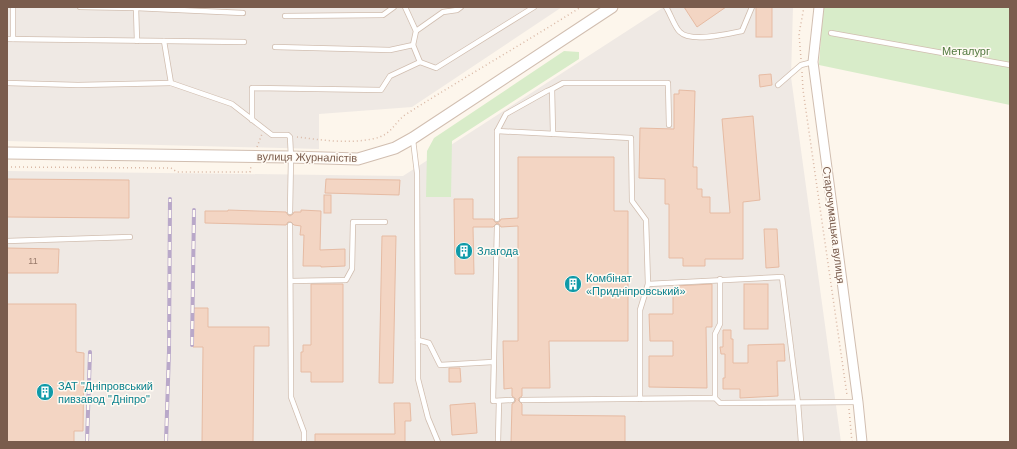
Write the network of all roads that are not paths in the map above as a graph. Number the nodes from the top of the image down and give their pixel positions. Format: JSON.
{"nodes":[{"id":1,"x":12,"y":7,"type":"edge"},
{"id":2,"x":80,"y":7,"type":"edge"},
{"id":3,"x":394,"y":7,"type":"edge"},
{"id":4,"x":404,"y":7,"type":"edge"},
{"id":5,"x":461,"y":7,"type":"edge"},
{"id":6,"x":534,"y":7,"type":"edge"},
{"id":7,"x":612,"y":7,"type":"edge"},
{"id":8,"x":666,"y":7,"type":"edge"},
{"id":9,"x":752,"y":7,"type":"edge"},
{"id":10,"x":819,"y":7,"type":"edge"},
{"id":11,"x":136,"y":8,"type":"junction"},
{"id":12,"x":243,"y":13,"type":"dead end"},
{"id":13,"x":285,"y":16,"type":"dead end"},
{"id":14,"x":416,"y":31,"type":"junction"},
{"id":15,"x":831,"y":33,"type":"dead end"},
{"id":16,"x":7,"y":39,"type":"edge"},
{"id":17,"x":13,"y":40,"type":"junction"},
{"id":18,"x":137,"y":41,"type":"junction"},
{"id":19,"x":164,"y":41,"type":"junction"},
{"id":20,"x":244,"y":42,"type":"dead end"},
{"id":21,"x":413,"y":45,"type":"junction"},
{"id":22,"x":276,"y":47,"type":"dead end"},
{"id":23,"x":420,"y":62,"type":"junction"},
{"id":24,"x":814,"y":62,"type":"junction"},
{"id":25,"x":1010,"y":65,"type":"edge"},
{"id":26,"x":7,"y":83,"type":"edge"},
{"id":27,"x":170,"y":83,"type":"junction"},
{"id":28,"x":778,"y":85,"type":"dead end"},
{"id":29,"x":552,"y":89,"type":"junction"},
{"id":30,"x":252,"y":120,"type":"junction"},
{"id":31,"x":669,"y":125,"type":"dead end"},
{"id":32,"x":497,"y":131,"type":"junction"},
{"id":33,"x":553,"y":134,"type":"junction"},
{"id":34,"x":412,"y":138,"type":"junction"},
{"id":35,"x":7,"y":153,"type":"edge"},
{"id":36,"x":291,"y":157,"type":"junction"},
{"id":37,"x":290,"y":212,"type":"dead end"},
{"id":38,"x":497,"y":219,"type":"dead end"},
{"id":39,"x":385,"y":222,"type":"dead end"},
{"id":40,"x":290,"y":225,"type":"dead end"},
{"id":41,"x":497,"y":227,"type":"dead end"},
{"id":42,"x":130,"y":237,"type":"dead end"},
{"id":43,"x":7,"y":241,"type":"edge"},
{"id":44,"x":720,"y":279,"type":"junction"},
{"id":45,"x":290,"y":281,"type":"junction"},
{"id":46,"x":648,"y":284,"type":"junction"},
{"id":47,"x":418,"y":340,"type":"junction"},
{"id":48,"x":493,"y":362,"type":"junction"},
{"id":49,"x":715,"y":398,"type":"junction"},
{"id":50,"x":640,"y":399,"type":"junction"},
{"id":51,"x":512,"y":400,"type":"dead end"},
{"id":52,"x":522,"y":400,"type":"dead end"},
{"id":53,"x":499,"y":401,"type":"junction"},
{"id":54,"x":858,"y":402,"type":"junction"},
{"id":55,"x":798,"y":403,"type":"junction"},
{"id":56,"x":304,"y":442,"type":"edge"},
{"id":57,"x":438,"y":442,"type":"edge"},
{"id":58,"x":498,"y":442,"type":"edge"},
{"id":59,"x":801,"y":442,"type":"edge"},
{"id":60,"x":862,"y":442,"type":"edge"}],
"edges":[{"from":1,"to":17,"type":"lane"},
{"from":2,"to":11,"type":"lane"},
{"from":3,"to":13,"type":"lane"},
{"from":4,"to":14,"type":"lane"},
{"from":5,"to":14,"type":"lane"},
{"from":6,"to":23,"type":"lane"},
{"from":7,"to":34,"type":"street","name":"вулиця Журналістів"},
{"from":8,"to":9,"type":"lane"},
{"from":10,"to":24,"type":"street","name":"Старочумацька вулиця"},
{"from":11,"to":12,"type":"lane"},
{"from":11,"to":18,"type":"lane"},
{"from":14,"to":21,"type":"lane"},
{"from":15,"to":25,"type":"lane"},
{"from":16,"to":17,"type":"lane"},
{"from":17,"to":18,"type":"lane"},
{"from":18,"to":19,"type":"lane"},
{"from":19,"to":20,"type":"lane"},
{"from":19,"to":27,"type":"lane"},
{"from":21,"to":22,"type":"lane"},
{"from":21,"to":23,"type":"lane"},
{"from":23,"to":30,"type":"lane"},
{"from":24,"to":28,"type":"lane"},
{"from":24,"to":54,"type":"street","name":"Старочумацька вулиця"},
{"from":26,"to":27,"type":"lane"},
{"from":27,"to":30,"type":"lane"},
{"from":29,"to":31,"type":"lane"},
{"from":29,"to":32,"type":"lane"},
{"from":29,"to":33,"type":"lane"},
{"from":30,"to":36,"type":"lane"},
{"from":32,"to":33,"type":"lane"},
{"from":32,"to":38,"type":"lane"},
{"from":33,"to":46,"type":"lane"},
{"from":34,"to":36,"type":"street","name":"вулиця Журналістів"},
{"from":34,"to":47,"type":"lane"},
{"from":35,"to":36,"type":"street","name":"вулиця Журналістів"},
{"from":36,"to":37,"type":"lane"},
{"from":39,"to":45,"type":"lane"},
{"from":40,"to":45,"type":"lane"},
{"from":41,"to":48,"type":"lane"},
{"from":42,"to":43,"type":"lane"},
{"from":44,"to":46,"type":"lane"},
{"from":44,"to":49,"type":"lane"},
{"from":44,"to":55,"type":"lane"},
{"from":45,"to":56,"type":"lane"},
{"from":46,"to":50,"type":"lane"},
{"from":47,"to":48,"type":"lane"},
{"from":47,"to":57,"type":"lane"},
{"from":48,"to":53,"type":"lane"},
{"from":49,"to":50,"type":"lane"},
{"from":49,"to":55,"type":"lane"},
{"from":50,"to":52,"type":"lane"},
{"from":51,"to":53,"type":"lane"},
{"from":53,"to":58,"type":"lane"},
{"from":54,"to":55,"type":"lane"},
{"from":54,"to":60,"type":"street","name":"Старочумацька вулиця"},
{"from":55,"to":59,"type":"lane"}]}
